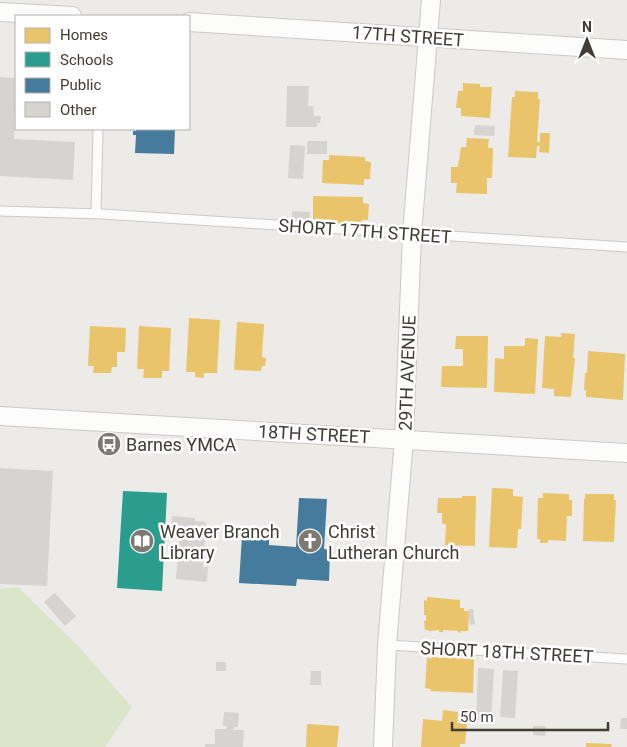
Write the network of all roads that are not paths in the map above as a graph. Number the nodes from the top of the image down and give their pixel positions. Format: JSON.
{"nodes":[{"id":1,"x":431,"y":0,"type":"edge"},
{"id":2,"x":0,"y":12,"type":"edge"},
{"id":3,"x":54,"y":15,"type":"edge"},
{"id":4,"x":190,"y":22,"type":"edge"},
{"id":5,"x":429,"y":38,"type":"junction"},
{"id":6,"x":627,"y":50,"type":"edge"},
{"id":7,"x":98,"y":130,"type":"edge"},
{"id":8,"x":0,"y":211,"type":"edge"},
{"id":9,"x":99,"y":214,"type":"junction"},
{"id":10,"x":412,"y":234,"type":"junction"},
{"id":11,"x":627,"y":247,"type":"edge"},
{"id":12,"x":0,"y":416,"type":"edge"},
{"id":13,"x":404,"y":439,"type":"junction"},
{"id":14,"x":627,"y":453,"type":"edge"},
{"id":15,"x":387,"y":645,"type":"junction"},
{"id":16,"x":627,"y":659,"type":"edge"},
{"id":17,"x":383,"y":747,"type":"edge"}],
"edges":[{"from":1,"to":5,"type":"street","name":"29TH AVENUE"},
{"from":2,"to":3,"type":"street"},
{"from":4,"to":5,"type":"street","name":"17TH STREET"},
{"from":5,"to":6,"type":"street","name":"17TH STREET"},
{"from":5,"to":10,"type":"street","name":"29TH AVENUE"},
{"from":7,"to":9,"type":"lane"},
{"from":8,"to":9,"type":"lane","name":"SHORT 17TH STREET"},
{"from":9,"to":10,"type":"lane","name":"SHORT 17TH STREET"},
{"from":10,"to":11,"type":"lane","name":"SHORT 17TH STREET"},
{"from":10,"to":13,"type":"street","name":"29TH AVENUE"},
{"from":12,"to":13,"type":"street","name":"18TH STREET"},
{"from":13,"to":14,"type":"street","name":"18TH STREET"},
{"from":13,"to":15,"type":"street","name":"29TH AVENUE"},
{"from":15,"to":16,"type":"lane","name":"SHORT 18TH STREET"},
{"from":15,"to":17,"type":"street","name":"29TH AVENUE"}]}
